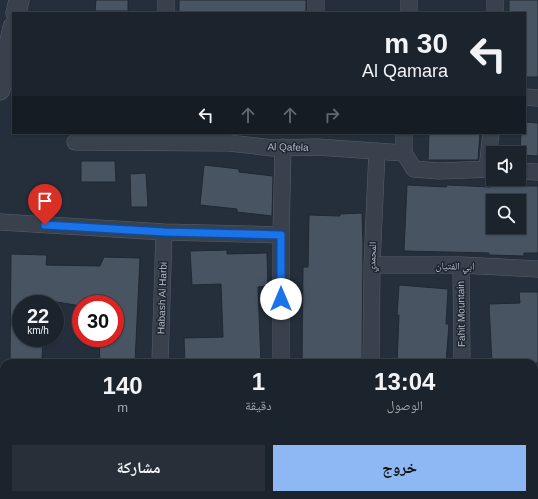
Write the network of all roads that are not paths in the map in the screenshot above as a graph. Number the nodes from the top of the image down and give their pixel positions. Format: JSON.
{"nodes":[{"id":1,"x":19,"y":0,"type":"edge"},
{"id":2,"x":166,"y":0,"type":"edge"},
{"id":3,"x":316,"y":0,"type":"edge"},
{"id":4,"x":409,"y":0,"type":"edge"},
{"id":5,"x":495,"y":0,"type":"edge"},
{"id":6,"x":16,"y":12,"type":"edge"},
{"id":7,"x":166,"y":12,"type":"edge"},
{"id":8,"x":316,"y":12,"type":"edge"},
{"id":9,"x":408,"y":12,"type":"edge"},
{"id":10,"x":495,"y":12,"type":"edge"},
{"id":11,"x":12,"y":32,"type":"edge"},
{"id":12,"x":0,"y":90,"type":"edge"},
{"id":13,"x":526,"y":97,"type":"edge"},
{"id":14,"x":538,"y":98,"type":"edge"},
{"id":15,"x":404,"y":134,"type":"edge"},
{"id":16,"x":491,"y":134,"type":"edge"},
{"id":17,"x":165,"y":138,"type":"edge"},
{"id":18,"x":75,"y":142,"type":"dead end"},
{"id":19,"x":491,"y":146,"type":"edge"},
{"id":20,"x":284,"y":147,"type":"junction"},
{"id":21,"x":377,"y":151,"type":"junction"},
{"id":22,"x":404,"y":153,"type":"junction"},
{"id":23,"x":486,"y":169,"type":"edge"},
{"id":24,"x":526,"y":171,"type":"edge"},
{"id":25,"x":538,"y":172,"type":"edge"},
{"id":26,"x":0,"y":222,"type":"edge"},
{"id":27,"x":164,"y":232,"type":"junction"},
{"id":28,"x":281,"y":235,"type":"junction"},
{"id":29,"x":372,"y":265,"type":"junction"},
{"id":30,"x":461,"y":265,"type":"junction"},
{"id":31,"x":538,"y":269,"type":"edge"},
{"id":32,"x":160,"y":359,"type":"edge"},
{"id":33,"x":280,"y":359,"type":"edge"},
{"id":34,"x":372,"y":359,"type":"edge"},
{"id":35,"x":462,"y":359,"type":"edge"}],
"edges":[{"from":1,"to":6,"type":"street"},
{"from":2,"to":7,"type":"street"},
{"from":3,"to":8,"type":"street"},
{"from":4,"to":9,"type":"street"},
{"from":5,"to":10,"type":"street"},
{"from":11,"to":12,"type":"street"},
{"from":13,"to":14,"type":"street"},
{"from":15,"to":22,"type":"street"},
{"from":16,"to":19,"type":"street"},
{"from":17,"to":18,"type":"street","name":"Al Qafela"},
{"from":17,"to":20,"type":"street","name":"Al Qafela"},
{"from":20,"to":21,"type":"street","name":"Al Qafela"},
{"from":20,"to":28,"type":"street"},
{"from":21,"to":22,"type":"street","name":"Al Qafela"},
{"from":21,"to":29,"type":"street","name":"المحمدي"},
{"from":22,"to":23,"type":"street"},
{"from":24,"to":25,"type":"street"},
{"from":26,"to":27,"type":"street"},
{"from":27,"to":28,"type":"street"},
{"from":27,"to":32,"type":"street","name":"Habash Al Harbi"},
{"from":28,"to":33,"type":"street"},
{"from":29,"to":30,"type":"street","name":"ابي الفتيان"},
{"from":29,"to":34,"type":"street","name":"المحمدي"},
{"from":30,"to":31,"type":"street","name":"ابي الفتيان"},
{"from":30,"to":35,"type":"street","name":"Fahit Mountain"}]}
